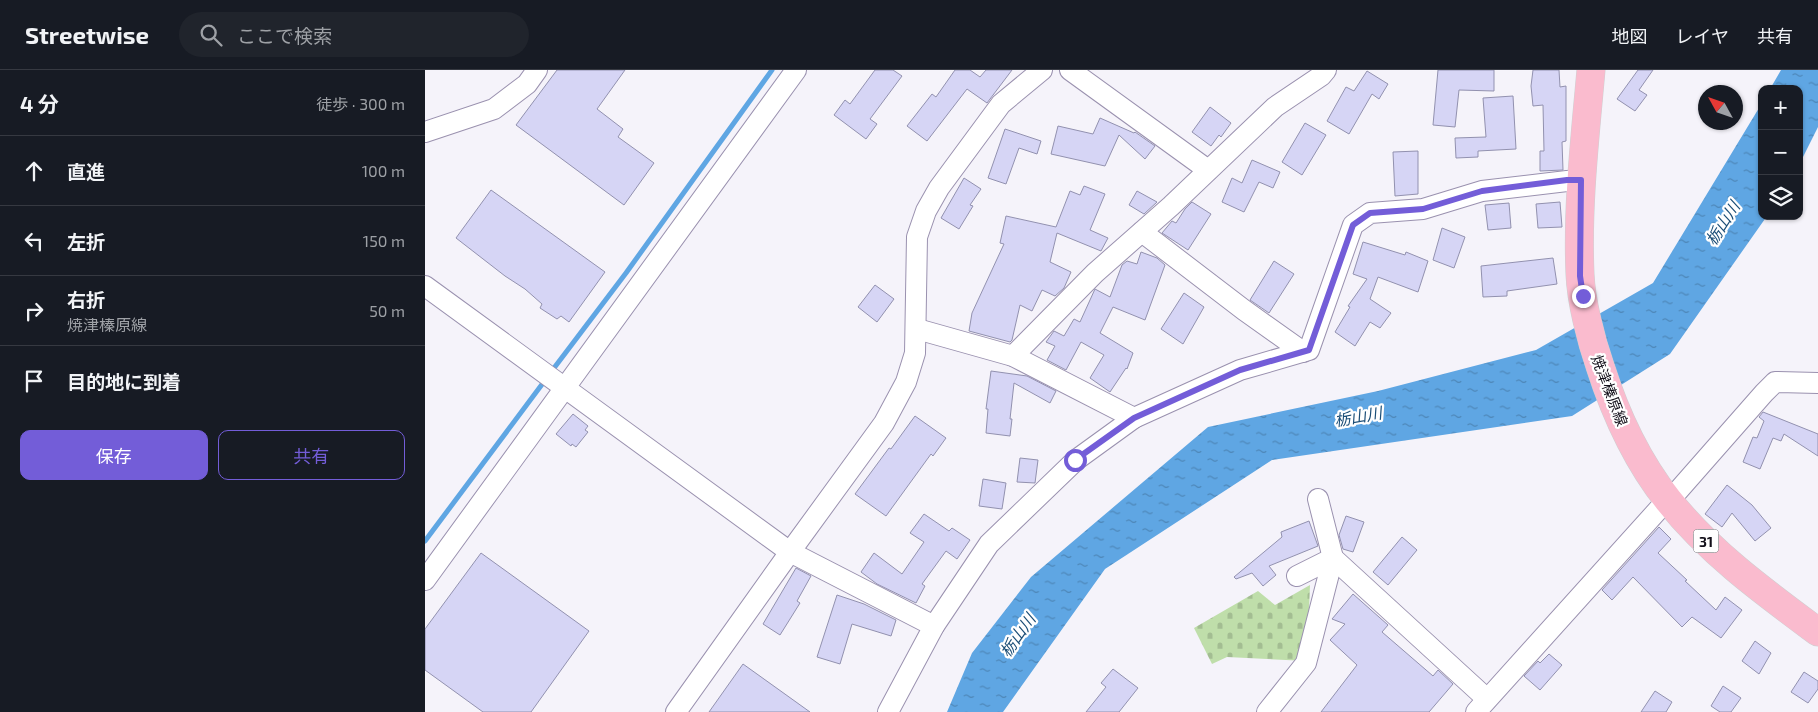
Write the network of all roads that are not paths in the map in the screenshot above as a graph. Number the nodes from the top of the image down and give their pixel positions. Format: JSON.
{"nodes":[{"id":1,"x":537,"y":70,"type":"edge"},
{"id":2,"x":795,"y":70,"type":"edge"},
{"id":3,"x":1042,"y":70,"type":"edge"},
{"id":4,"x":1070,"y":70,"type":"edge"},
{"id":5,"x":1326,"y":70,"type":"edge"},
{"id":6,"x":1591,"y":70,"type":"edge"},
{"id":7,"x":425,"y":132,"type":"edge"},
{"id":8,"x":1208,"y":170,"type":"junction"},
{"id":9,"x":1581,"y":180,"type":"junction"},
{"id":10,"x":1142,"y":232,"type":"junction"},
{"id":11,"x":425,"y":286,"type":"edge"},
{"id":12,"x":917,"y":329,"type":"junction"},
{"id":13,"x":1303,"y":352,"type":"junction"},
{"id":14,"x":1013,"y":356,"type":"junction"},
{"id":15,"x":554,"y":381,"type":"junction"},
{"id":16,"x":1818,"y":382,"type":"edge"},
{"id":17,"x":1134,"y":418,"type":"junction"},
{"id":18,"x":1318,"y":499,"type":"dead end"},
{"id":19,"x":1667,"y":500,"type":"junction"},
{"id":20,"x":790,"y":552,"type":"junction"},
{"id":21,"x":1333,"y":558,"type":"junction"},
{"id":22,"x":1297,"y":576,"type":"dead end"},
{"id":23,"x":425,"y":580,"type":"edge"},
{"id":24,"x":934,"y":626,"type":"junction"},
{"id":25,"x":1818,"y":632,"type":"edge"},
{"id":26,"x":1482,"y":706,"type":"edge"},
{"id":27,"x":676,"y":712,"type":"edge"},
{"id":28,"x":888,"y":712,"type":"edge"},
{"id":29,"x":1267,"y":712,"type":"edge"}],
"edges":[{"from":1,"to":7,"type":"street"},
{"from":2,"to":15,"type":"street"},
{"from":3,"to":12,"type":"street"},
{"from":4,"to":8,"type":"street"},
{"from":5,"to":8,"type":"street"},
{"from":6,"to":9,"type":"main road","name":"焼津榛原線","number":"31"},
{"from":8,"to":10,"type":"street"},
{"from":9,"to":13,"type":"street"},
{"from":9,"to":19,"type":"main road","name":"焼津榛原線","number":"31"},
{"from":10,"to":13,"type":"street"},
{"from":10,"to":14,"type":"street"},
{"from":11,"to":15,"type":"street"},
{"from":12,"to":14,"type":"street"},
{"from":12,"to":20,"type":"street"},
{"from":13,"to":17,"type":"street"},
{"from":14,"to":17,"type":"street"},
{"from":15,"to":20,"type":"street"},
{"from":15,"to":23,"type":"street"},
{"from":16,"to":19,"type":"street"},
{"from":17,"to":24,"type":"street"},
{"from":18,"to":21,"type":"street"},
{"from":19,"to":25,"type":"main road","name":"焼津榛原線","number":"31"},
{"from":19,"to":26,"type":"street"},
{"from":20,"to":24,"type":"street"},
{"from":20,"to":27,"type":"street"},
{"from":21,"to":22,"type":"street"},
{"from":21,"to":26,"type":"street"},
{"from":21,"to":29,"type":"street"},
{"from":24,"to":28,"type":"street"}]}
